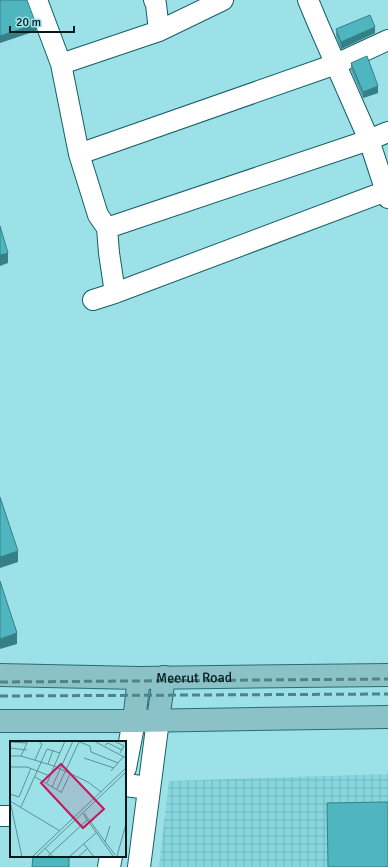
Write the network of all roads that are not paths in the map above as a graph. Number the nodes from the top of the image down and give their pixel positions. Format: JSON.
{"nodes":[{"id":1,"x":37,"y":0,"type":"edge"},
{"id":2,"x":154,"y":0,"type":"edge"},
{"id":3,"x":223,"y":0,"type":"edge"},
{"id":4,"x":308,"y":0,"type":"edge"},
{"id":5,"x":159,"y":31,"type":"junction"},
{"id":6,"x":388,"y":40,"type":"edge"},
{"id":7,"x":61,"y":64,"type":"junction"},
{"id":8,"x":336,"y":64,"type":"junction"},
{"id":9,"x":388,"y":132,"type":"edge"},
{"id":10,"x":369,"y":140,"type":"junction"},
{"id":11,"x":79,"y":154,"type":"junction"},
{"id":12,"x":387,"y":195,"type":"edge"},
{"id":13,"x":107,"y":228,"type":"junction"},
{"id":14,"x":115,"y":294,"type":"junction"},
{"id":15,"x":93,"y":300,"type":"dead end"},
{"id":16,"x":0,"y":675,"type":"edge"},
{"id":17,"x":388,"y":675,"type":"edge"},
{"id":18,"x":164,"y":677,"type":"junction"},
{"id":19,"x":139,"y":678,"type":"junction"},
{"id":20,"x":388,"y":717,"type":"edge"},
{"id":21,"x":0,"y":720,"type":"edge"},
{"id":22,"x":158,"y":720,"type":"junction"},
{"id":23,"x":134,"y":721,"type":"junction"},
{"id":24,"x":126,"y":763,"type":"edge"},
{"id":25,"x":126,"y":785,"type":"edge"},
{"id":26,"x":149,"y":788,"type":"junction"},
{"id":27,"x":111,"y":857,"type":"edge"},
{"id":28,"x":109,"y":867,"type":"edge"},
{"id":29,"x":139,"y":867,"type":"edge"}],
"edges":[{"from":1,"to":7,"type":"street"},
{"from":2,"to":5,"type":"street"},
{"from":3,"to":5,"type":"street"},
{"from":4,"to":8,"type":"street"},
{"from":5,"to":7,"type":"street"},
{"from":6,"to":8,"type":"street"},
{"from":7,"to":11,"type":"street"},
{"from":8,"to":10,"type":"street"},
{"from":8,"to":11,"type":"street"},
{"from":9,"to":10,"type":"street"},
{"from":10,"to":12,"type":"street"},
{"from":10,"to":13,"type":"street"},
{"from":11,"to":13,"type":"street"},
{"from":12,"to":14,"type":"street"},
{"from":13,"to":14,"type":"street"},
{"from":14,"to":15,"type":"street"},
{"from":16,"to":19,"type":"main road","name":"Meerut Road"},
{"from":17,"to":18,"type":"main road","name":"Meerut Road"},
{"from":18,"to":19,"type":"main road","name":"Meerut Road"},
{"from":18,"to":22,"type":"main road"},
{"from":19,"to":23,"type":"main road"},
{"from":20,"to":22,"type":"main road"},
{"from":21,"to":23,"type":"main road"},
{"from":22,"to":23,"type":"main road"},
{"from":22,"to":26,"type":"street"},
{"from":23,"to":24,"type":"street"},
{"from":25,"to":26,"type":"street"},
{"from":26,"to":29,"type":"street"},
{"from":27,"to":28,"type":"street"}]}
